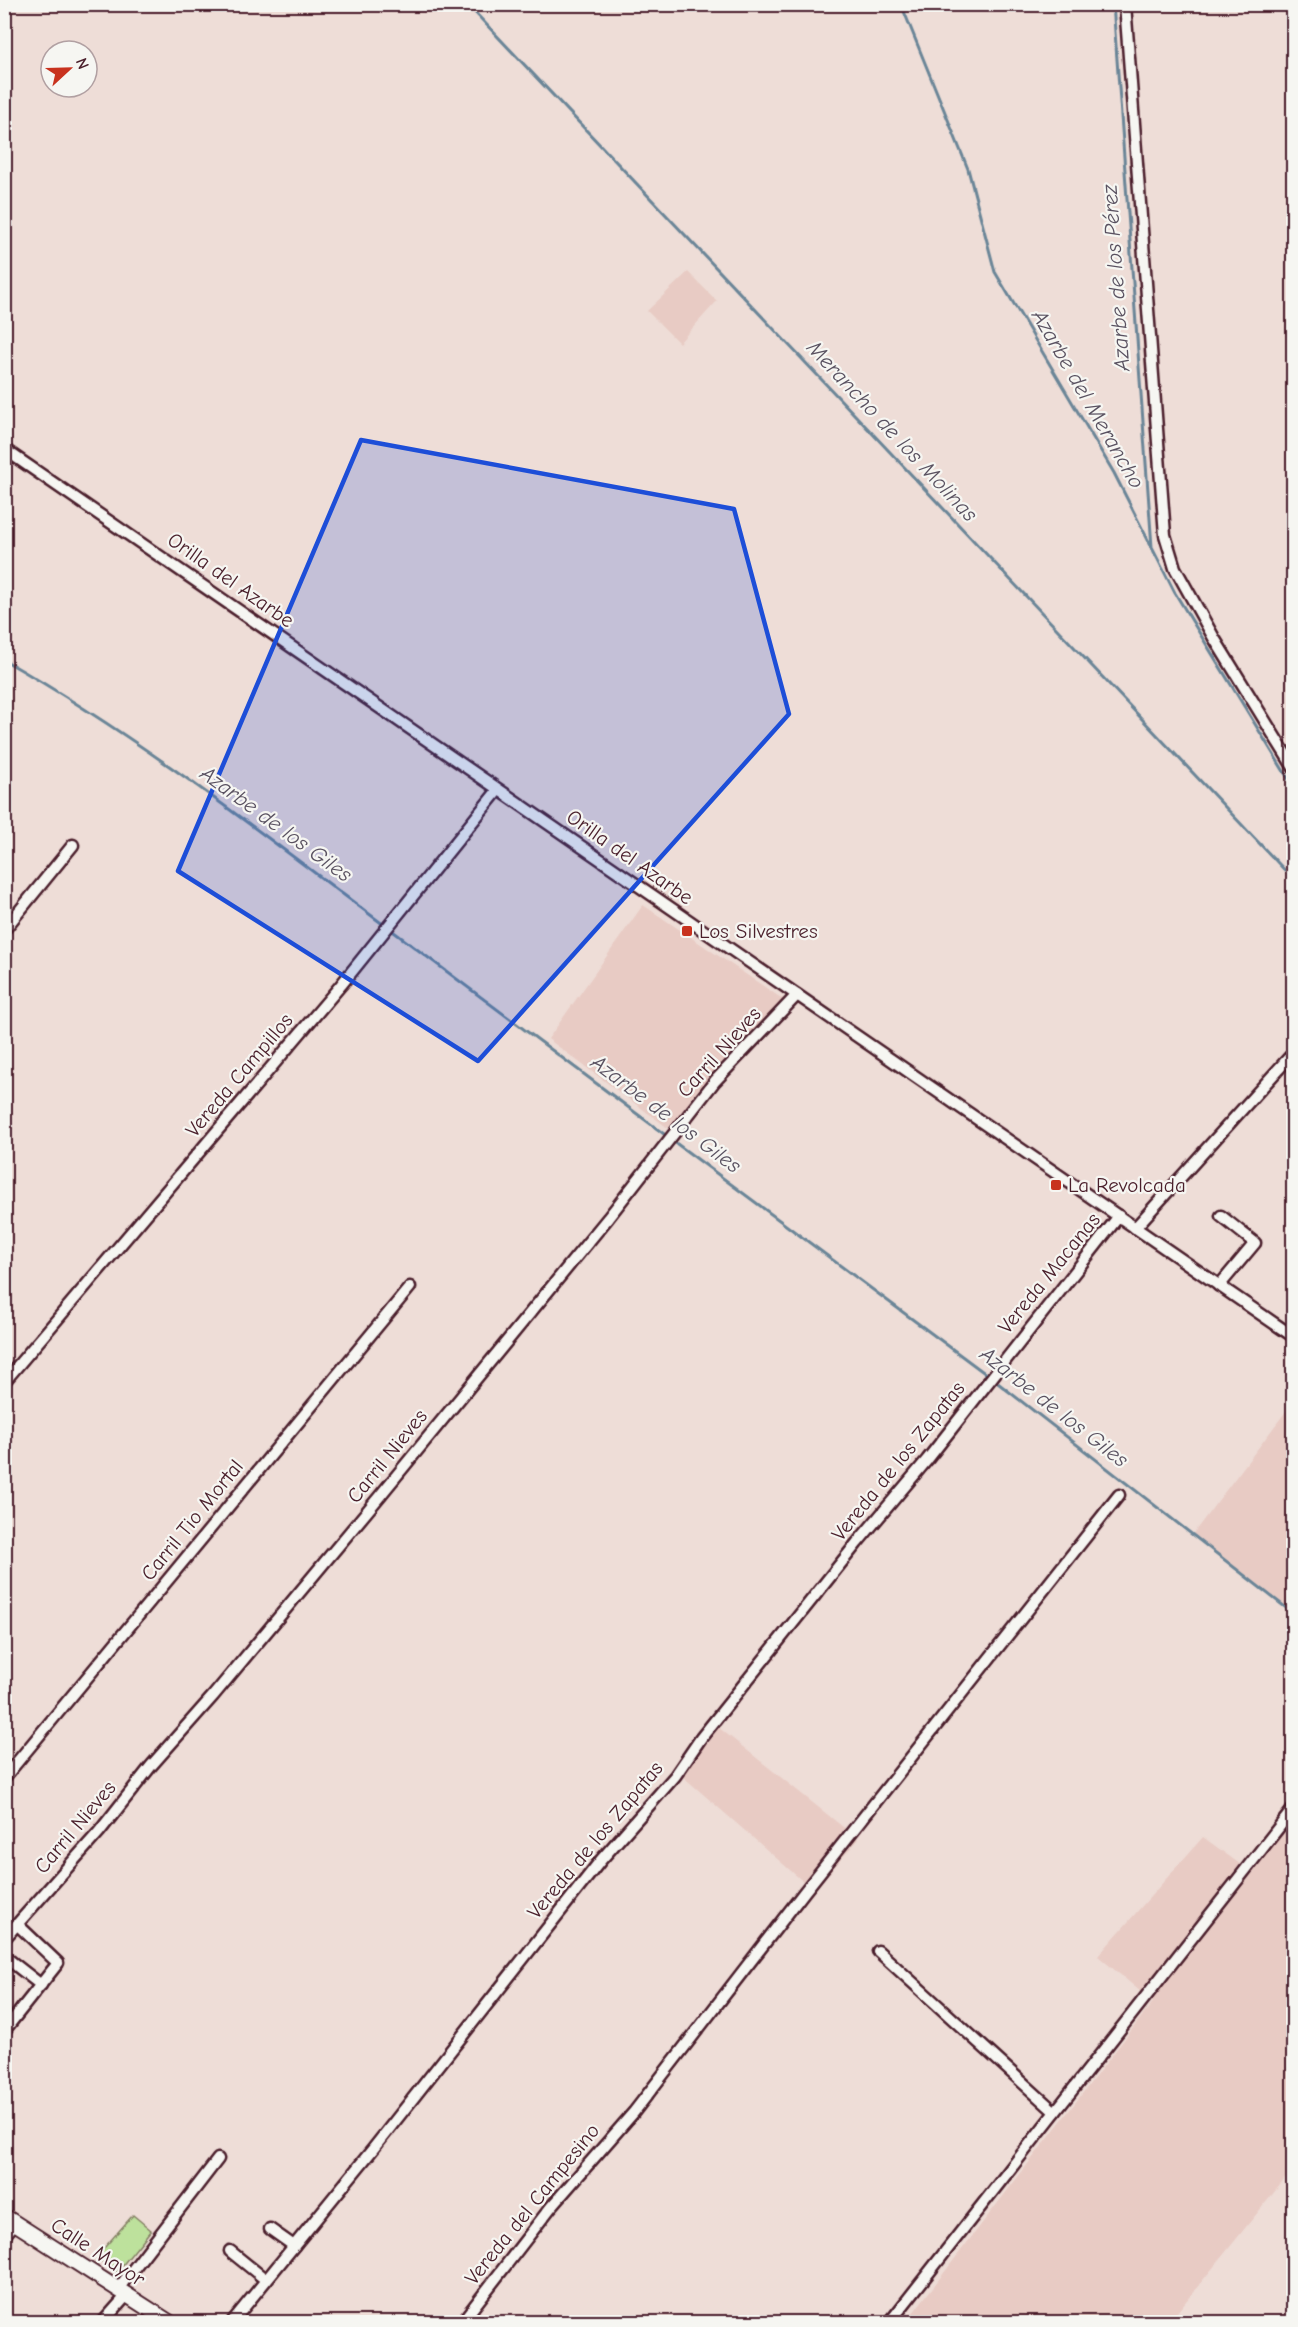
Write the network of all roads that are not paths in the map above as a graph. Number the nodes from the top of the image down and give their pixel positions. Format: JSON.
{"nodes":[{"id":1,"x":1125,"y":4,"type":"edge"},
{"id":2,"x":4,"y":449,"type":"edge"},
{"id":3,"x":1293,"y":768,"type":"edge"},
{"id":4,"x":498,"y":790,"type":"junction"},
{"id":5,"x":73,"y":845,"type":"dead end"},
{"id":6,"x":4,"y":930,"type":"edge"},
{"id":7,"x":797,"y":995,"type":"junction"},
{"id":8,"x":1293,"y":1052,"type":"edge"},
{"id":9,"x":1119,"y":1216,"type":"junction"},
{"id":10,"x":1221,"y":1216,"type":"dead end"},
{"id":11,"x":1135,"y":1228,"type":"junction"},
{"id":12,"x":1219,"y":1286,"type":"junction"},
{"id":13,"x":410,"y":1287,"type":"dead end"},
{"id":14,"x":1293,"y":1337,"type":"edge"},
{"id":15,"x":4,"y":1382,"type":"edge"},
{"id":16,"x":987,"y":1382,"type":"joint"},
{"id":17,"x":1119,"y":1496,"type":"dead end"},
{"id":18,"x":4,"y":1778,"type":"edge"},
{"id":19,"x":1293,"y":1808,"type":"edge"},
{"id":20,"x":18,"y":1925,"type":"junction"},
{"id":21,"x":4,"y":1939,"type":"edge"},
{"id":22,"x":878,"y":1951,"type":"dead end"},
{"id":23,"x":4,"y":1956,"type":"edge"},
{"id":24,"x":41,"y":1985,"type":"junction"},
{"id":25,"x":7,"y":2023,"type":"edge"},
{"id":26,"x":1055,"y":2112,"type":"junction"},
{"id":27,"x":218,"y":2159,"type":"dead end"},
{"id":28,"x":10,"y":2219,"type":"edge"},
{"id":29,"x":270,"y":2229,"type":"dead end"},
{"id":30,"x":4,"y":2236,"type":"edge"},
{"id":31,"x":294,"y":2246,"type":"junction"},
{"id":32,"x":230,"y":2251,"type":"dead end"},
{"id":33,"x":266,"y":2280,"type":"junction"},
{"id":34,"x":122,"y":2292,"type":"junction"},
{"id":35,"x":103,"y":2322,"type":"edge"},
{"id":36,"x":169,"y":2322,"type":"edge"},
{"id":37,"x":232,"y":2322,"type":"edge"},
{"id":38,"x":462,"y":2322,"type":"edge"},
{"id":39,"x":890,"y":2322,"type":"edge"}],
"edges":[{"from":1,"to":3,"type":"street"},
{"from":2,"to":4,"type":"street","name":"Orilla del Azarbe"},
{"from":4,"to":7,"type":"street","name":"Orilla del Azarbe"},
{"from":4,"to":15,"type":"street","name":"Vereda Campillos"},
{"from":5,"to":6,"type":"street"},
{"from":7,"to":9,"type":"street","name":"Orilla del Azarbe"},
{"from":7,"to":20,"type":"street","name":"Carril Nieves"},
{"from":8,"to":11,"type":"street"},
{"from":9,"to":11,"type":"street","name":"Orilla del Azarbe"},
{"from":9,"to":16,"type":"street","name":"Vereda Macanas"},
{"from":10,"to":12,"type":"street"},
{"from":11,"to":12,"type":"street","name":"Orilla del Azarbe"},
{"from":12,"to":14,"type":"street","name":"Orilla del Azarbe"},
{"from":13,"to":18,"type":"street","name":"Carril Tio Mortal"},
{"from":16,"to":31,"type":"street","name":"Vereda de los Zapatas"},
{"from":17,"to":38,"type":"street","name":"Vereda del Campesino"},
{"from":19,"to":26,"type":"street"},
{"from":20,"to":21,"type":"street","name":"Carril Nieves"},
{"from":20,"to":24,"type":"street"},
{"from":22,"to":26,"type":"street"},
{"from":23,"to":24,"type":"street"},
{"from":24,"to":25,"type":"street"},
{"from":26,"to":39,"type":"street"},
{"from":27,"to":34,"type":"street"},
{"from":28,"to":30,"type":"street"},
{"from":28,"to":34,"type":"main road","name":"Calle Mayor"},
{"from":29,"to":31,"type":"street"},
{"from":31,"to":33,"type":"street","name":"Vereda de los Zapatas"},
{"from":32,"to":33,"type":"street"},
{"from":33,"to":37,"type":"street","name":"Vereda de los Zapatas"},
{"from":34,"to":35,"type":"street"},
{"from":34,"to":36,"type":"main road","name":"Calle Mayor"}]}
